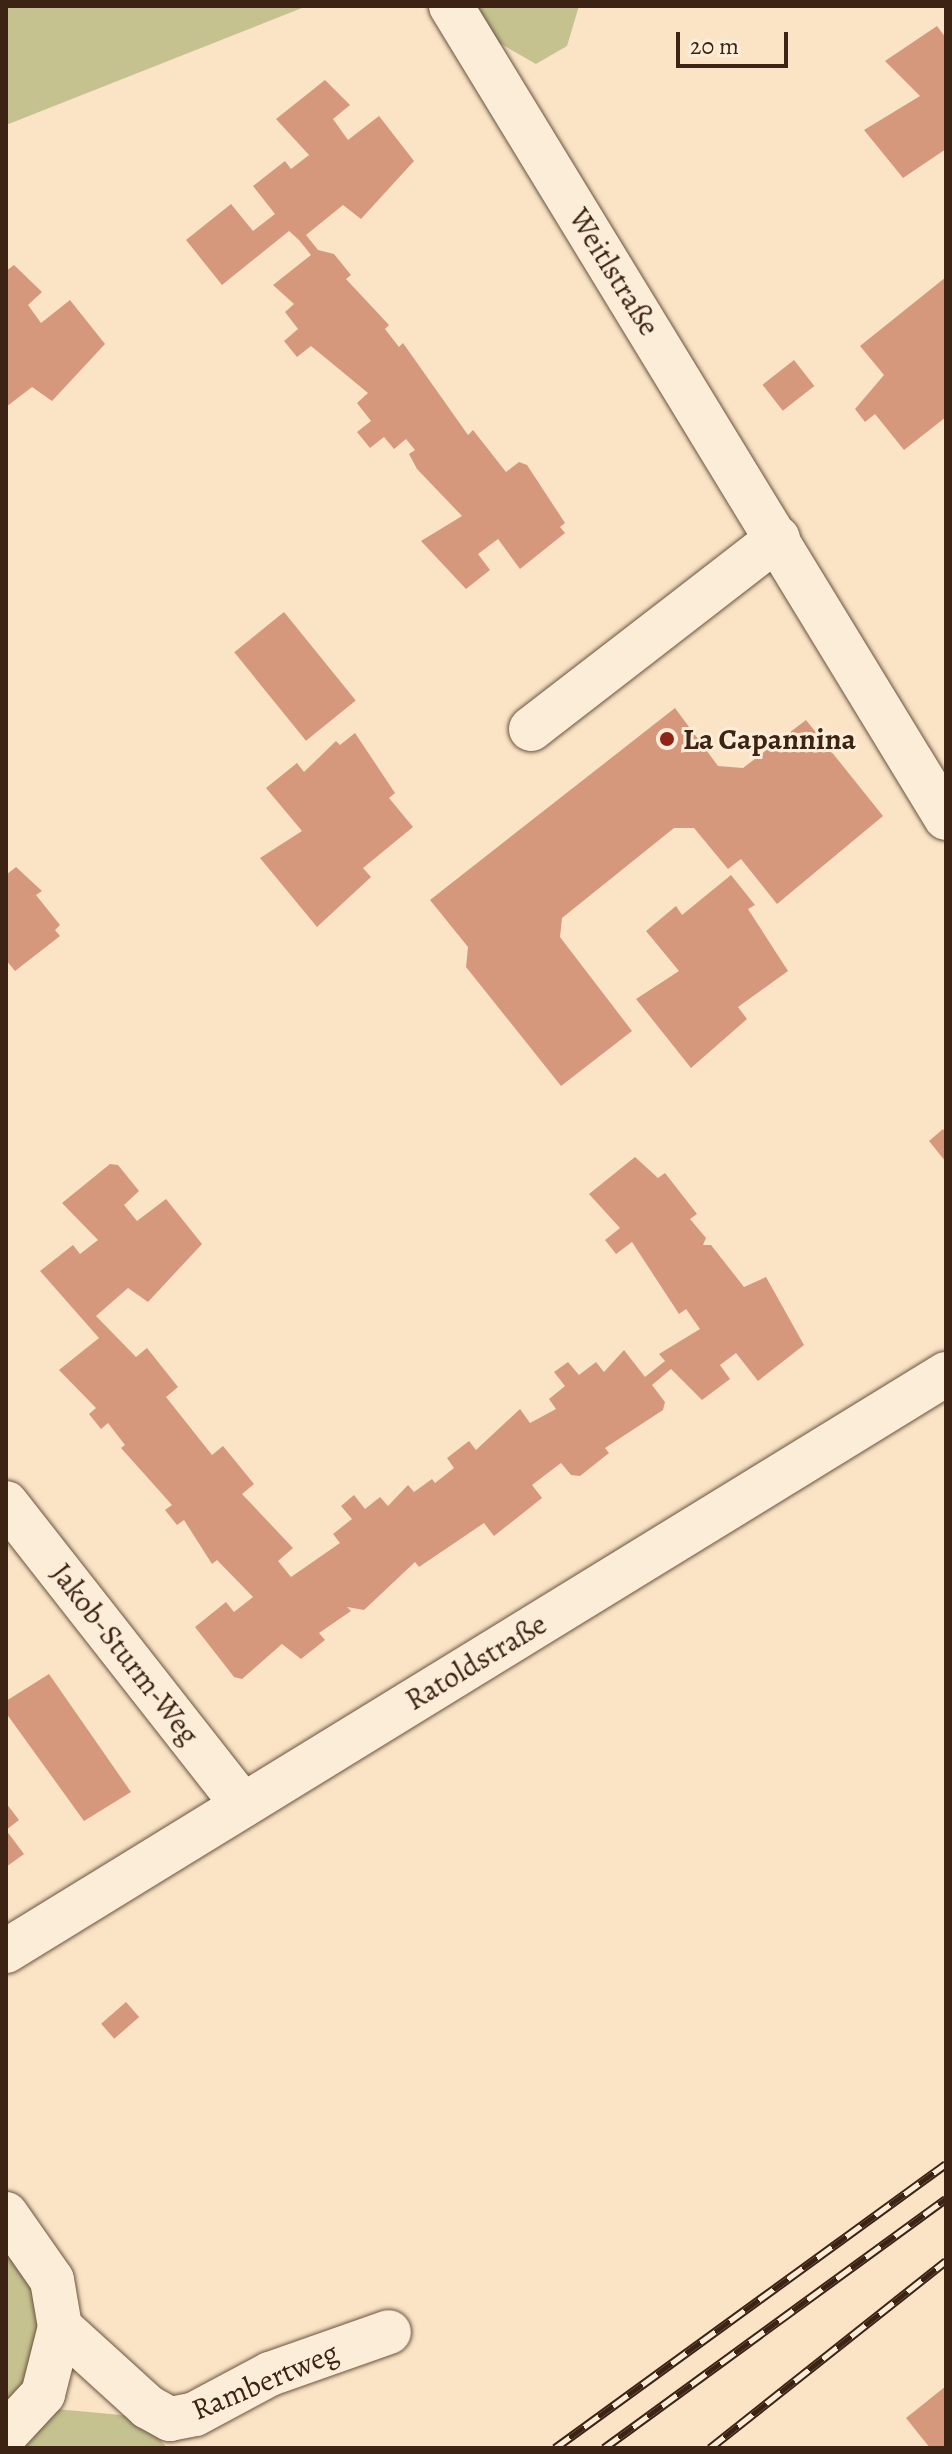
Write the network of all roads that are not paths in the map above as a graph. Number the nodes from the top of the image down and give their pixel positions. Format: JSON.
{"nodes":[{"id":1,"x":451,"y":6,"type":"edge"},
{"id":2,"x":778,"y":538,"type":"junction"},
{"id":3,"x":531,"y":729,"type":"dead end"},
{"id":4,"x":946,"y":818,"type":"edge"},
{"id":5,"x":946,"y":1374,"type":"edge"},
{"id":6,"x":6,"y":1503,"type":"edge"},
{"id":7,"x":243,"y":1805,"type":"junction"},
{"id":8,"x":6,"y":1951,"type":"edge"},
{"id":9,"x":6,"y":2214,"type":"edge"},
{"id":10,"x":60,"y":2327,"type":"junction"},
{"id":11,"x":389,"y":2332,"type":"dead end"},
{"id":12,"x":6,"y":2434,"type":"edge"}],
"edges":[{"from":1,"to":2,"type":"street","name":"Weitlstraße"},
{"from":2,"to":3,"type":"street"},
{"from":2,"to":4,"type":"street","name":"Weitlstraße"},
{"from":5,"to":7,"type":"street","name":"Ratoldstraße"},
{"from":6,"to":7,"type":"street","name":"Jakob-Sturm-Weg"},
{"from":7,"to":8,"type":"street","name":"Ratoldstraße"},
{"from":9,"to":10,"type":"street"},
{"from":10,"to":11,"type":"street","name":"Rambertweg"},
{"from":10,"to":12,"type":"street"}]}
